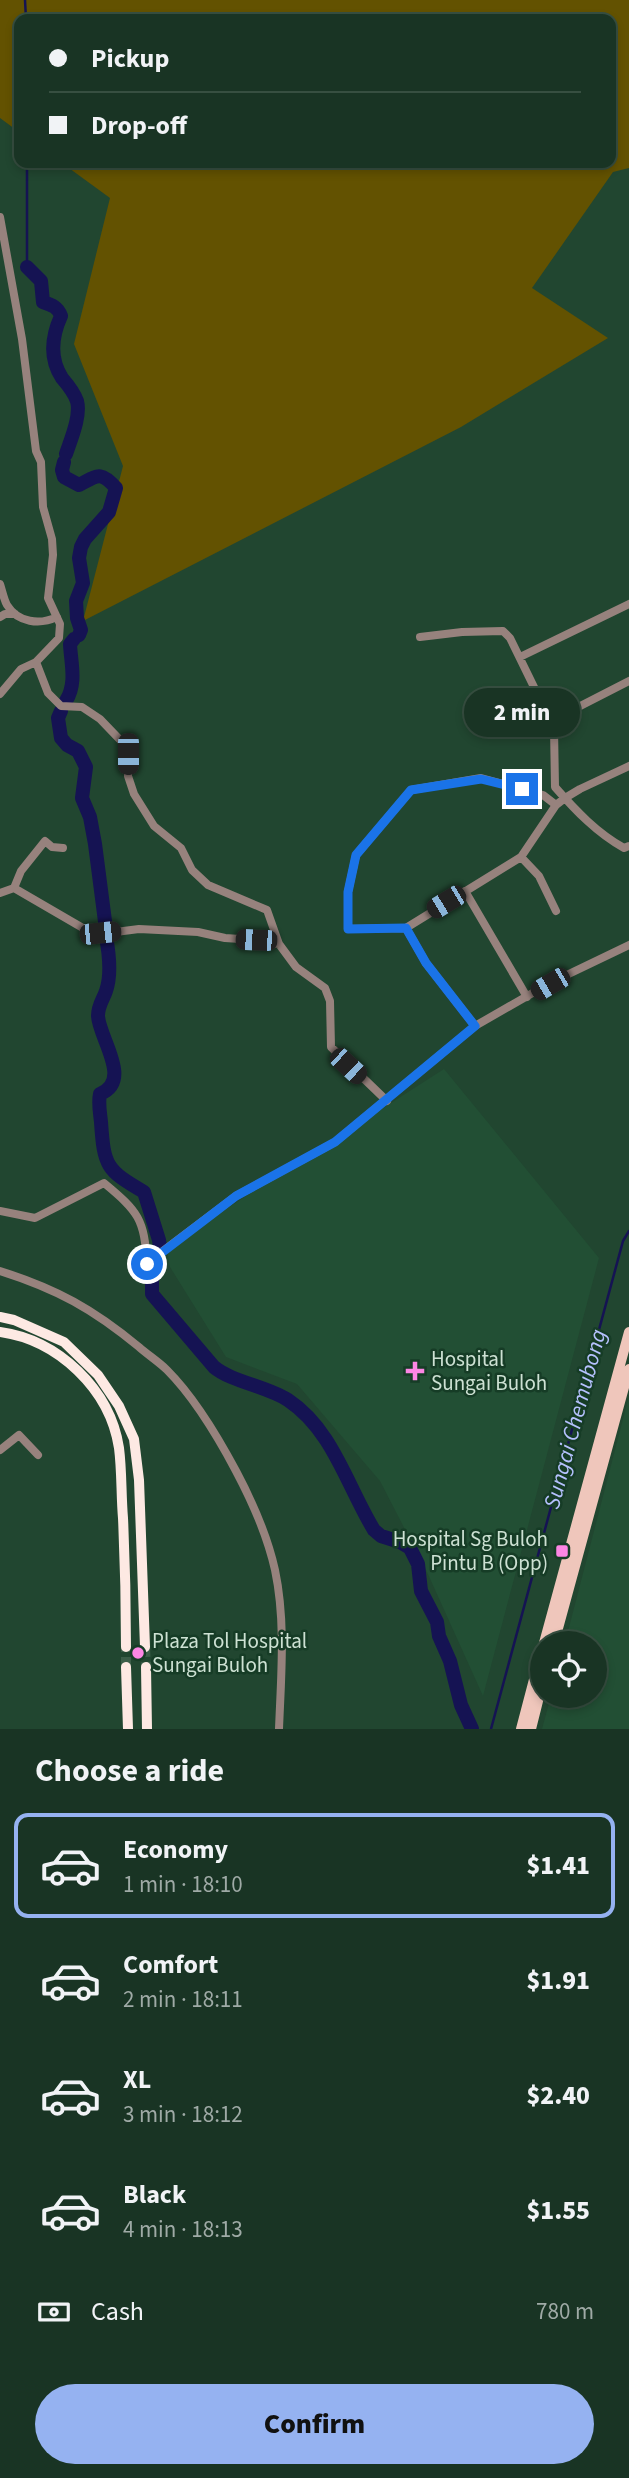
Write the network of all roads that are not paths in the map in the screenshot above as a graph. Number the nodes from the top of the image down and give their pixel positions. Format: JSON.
{"nodes":[{"id":1,"x":0,"y":217,"type":"edge"},
{"id":2,"x":0,"y":584,"type":"edge"},
{"id":3,"x":629,"y":604,"type":"edge"},
{"id":4,"x":15,"y":614,"type":"junction"},
{"id":5,"x":0,"y":617,"type":"edge"},
{"id":6,"x":57,"y":617,"type":"junction"},
{"id":7,"x":420,"y":637,"type":"dead end"},
{"id":8,"x":520,"y":657,"type":"junction"},
{"id":9,"x":36,"y":662,"type":"junction"},
{"id":10,"x":629,"y":681,"type":"edge"},
{"id":11,"x":0,"y":694,"type":"edge"},
{"id":12,"x":551,"y":721,"type":"junction"},
{"id":13,"x":629,"y":766,"type":"edge"},
{"id":14,"x":565,"y":798,"type":"junction"},
{"id":15,"x":556,"y":805,"type":"junction"},
{"id":16,"x":629,"y":846,"type":"edge"},
{"id":17,"x":63,"y":848,"type":"dead end"},
{"id":18,"x":521,"y":857,"type":"junction"},
{"id":19,"x":14,"y":888,"type":"junction"},
{"id":20,"x":465,"y":891,"type":"junction"},
{"id":21,"x":0,"y":893,"type":"edge"},
{"id":22,"x":556,"y":911,"type":"dead end"},
{"id":23,"x":406,"y":928,"type":"junction"},
{"id":24,"x":279,"y":944,"type":"junction"},
{"id":25,"x":629,"y":945,"type":"edge"},
{"id":26,"x":527,"y":996,"type":"junction"},
{"id":27,"x":475,"y":1026,"type":"junction"},
{"id":28,"x":387,"y":1101,"type":"junction"},
{"id":29,"x":0,"y":1211,"type":"edge"},
{"id":30,"x":0,"y":1271,"type":"edge"},
{"id":31,"x":0,"y":1317,"type":"edge"},
{"id":32,"x":0,"y":1332,"type":"edge"},
{"id":33,"x":629,"y":1332,"type":"edge"},
{"id":34,"x":629,"y":1369,"type":"edge"},
{"id":35,"x":0,"y":1450,"type":"edge"},
{"id":36,"x":38,"y":1455,"type":"dead end"},
{"id":37,"x":547,"y":1631,"type":"edge"},
{"id":38,"x":557,"y":1631,"type":"edge"},
{"id":39,"x":126,"y":1647,"type":"tunnel mouth"},
{"id":40,"x":145,"y":1647,"type":"tunnel mouth"},
{"id":41,"x":126,"y":1667,"type":"tunnel mouth"},
{"id":42,"x":146,"y":1667,"type":"tunnel mouth"},
{"id":43,"x":530,"y":1695,"type":"edge"},
{"id":44,"x":536,"y":1708,"type":"edge"},
{"id":45,"x":128,"y":1729,"type":"edge"},
{"id":46,"x":147,"y":1729,"type":"edge"},
{"id":47,"x":279,"y":1729,"type":"edge"},
{"id":48,"x":521,"y":1729,"type":"edge"},
{"id":49,"x":531,"y":1729,"type":"edge"}],
"edges":[{"from":1,"to":6,"type":"street"},
{"from":2,"to":4,"type":"street"},
{"from":3,"to":8,"type":"street"},
{"from":4,"to":5,"type":"street"},
{"from":4,"to":6,"type":"street"},
{"from":6,"to":9,"type":"street"},
{"from":7,"to":8,"type":"street"},
{"from":8,"to":12,"type":"street"},
{"from":9,"to":11,"type":"street"},
{"from":9,"to":24,"type":"street"},
{"from":10,"to":12,"type":"street"},
{"from":12,"to":14,"type":"street"},
{"from":13,"to":14,"type":"street"},
{"from":14,"to":15,"type":"street"},
{"from":14,"to":16,"type":"street"},
{"from":15,"to":18,"type":"street"},
{"from":15,"to":23,"type":"street"},
{"from":17,"to":19,"type":"street"},
{"from":18,"to":20,"type":"street"},
{"from":18,"to":22,"type":"street"},
{"from":19,"to":21,"type":"street"},
{"from":19,"to":24,"type":"street"},
{"from":20,"to":23,"type":"street"},
{"from":20,"to":26,"type":"street"},
{"from":23,"to":27,"type":"street"},
{"from":24,"to":28,"type":"street"},
{"from":25,"to":26,"type":"street"},
{"from":26,"to":27,"type":"street"},
{"from":27,"to":28,"type":"street"},
{"from":28,"to":29,"type":"street"},
{"from":30,"to":47,"type":"street"},
{"from":31,"to":40,"type":"highway"},
{"from":32,"to":39,"type":"highway"},
{"from":33,"to":37,"type":"main road"},
{"from":34,"to":38,"type":"main road"},
{"from":35,"to":36,"type":"street"},
{"from":41,"to":45,"type":"highway"},
{"from":42,"to":46,"type":"highway"},
{"from":43,"to":48,"type":"main road"},
{"from":44,"to":49,"type":"main road"}]}
